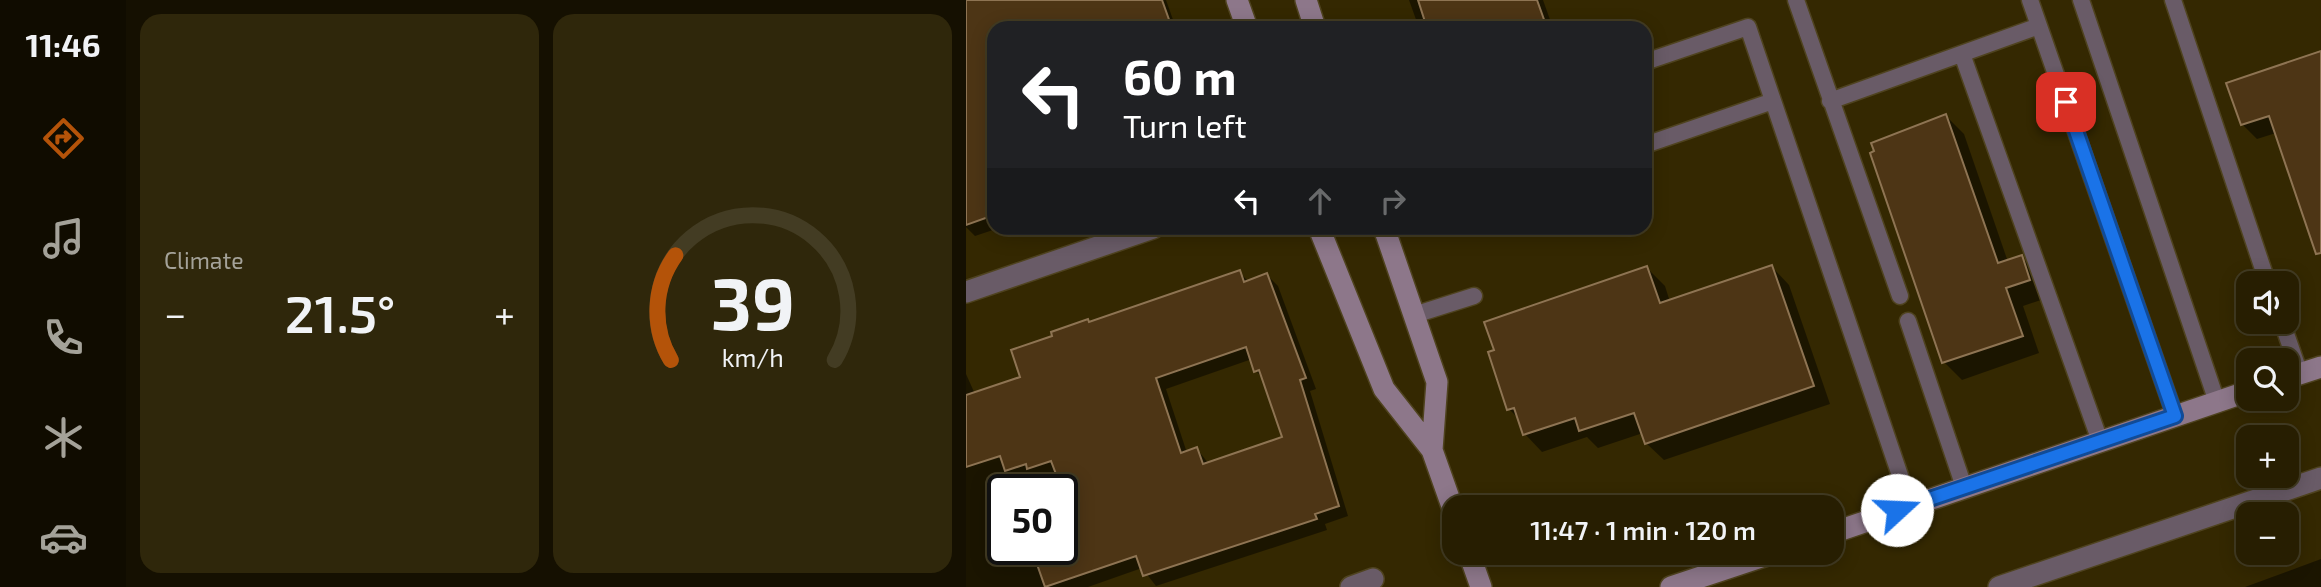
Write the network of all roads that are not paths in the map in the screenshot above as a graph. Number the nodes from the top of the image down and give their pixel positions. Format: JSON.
{"nodes":[{"id":1,"x":1237,"y":0,"type":"edge"},
{"id":2,"x":1306,"y":0,"type":"edge"},
{"id":3,"x":1796,"y":0,"type":"edge"},
{"id":4,"x":2030,"y":0,"type":"edge"},
{"id":5,"x":2081,"y":0,"type":"edge"},
{"id":6,"x":2176,"y":1,"type":"edge"},
{"id":7,"x":1244,"y":21,"type":"edge"},
{"id":8,"x":1313,"y":21,"type":"edge"},
{"id":9,"x":2039,"y":26,"type":"junction"},
{"id":10,"x":1962,"y":54,"type":"junction"},
{"id":11,"x":1652,"y":60,"type":"edge"},
{"id":12,"x":1773,"y":101,"type":"junction"},
{"id":13,"x":1830,"y":101,"type":"junction"},
{"id":14,"x":1652,"y":143,"type":"edge"},
{"id":15,"x":1133,"y":235,"type":"edge"},
{"id":16,"x":1322,"y":235,"type":"edge"},
{"id":17,"x":1386,"y":235,"type":"edge"},
{"id":18,"x":2264,"y":271,"type":"edge"},
{"id":19,"x":966,"y":292,"type":"edge"},
{"id":20,"x":1474,"y":296,"type":"dead end"},
{"id":21,"x":1900,"y":296,"type":"dead end"},
{"id":22,"x":1414,"y":315,"type":"junction"},
{"id":23,"x":1908,"y":321,"type":"dead end"},
{"id":24,"x":2321,"y":367,"type":"edge"},
{"id":25,"x":2299,"y":374,"type":"edge"},
{"id":26,"x":2236,"y":395,"type":"edge"},
{"id":27,"x":2217,"y":402,"type":"junction"},
{"id":28,"x":2175,"y":416,"type":"junction"},
{"id":29,"x":2100,"y":441,"type":"junction"},
{"id":30,"x":1432,"y":450,"type":"junction"},
{"id":31,"x":2321,"y":478,"type":"edge"},
{"id":32,"x":1964,"y":487,"type":"junction"},
{"id":33,"x":1448,"y":495,"type":"edge"},
{"id":34,"x":1910,"y":505,"type":"junction"},
{"id":35,"x":1844,"y":529,"type":"edge"},
{"id":36,"x":1473,"y":565,"type":"edge"},
{"id":37,"x":1737,"y":565,"type":"edge"},
{"id":38,"x":1373,"y":579,"type":"dead end"},
{"id":39,"x":1351,"y":587,"type":"edge"},
{"id":40,"x":1481,"y":587,"type":"edge"},
{"id":41,"x":1671,"y":587,"type":"edge"},
{"id":42,"x":1999,"y":587,"type":"edge"}],
"edges":[{"from":1,"to":7,"type":"main road"},
{"from":2,"to":8,"type":"main road"},
{"from":3,"to":13,"type":"lane"},
{"from":4,"to":9,"type":"lane"},
{"from":5,"to":27,"type":"lane"},
{"from":6,"to":18,"type":"lane"},
{"from":9,"to":10,"type":"lane"},
{"from":9,"to":28,"type":"lane"},
{"from":10,"to":13,"type":"lane"},
{"from":10,"to":29,"type":"lane"},
{"from":11,"to":12,"type":"lane"},
{"from":12,"to":14,"type":"lane"},
{"from":12,"to":34,"type":"lane"},
{"from":13,"to":21,"type":"lane"},
{"from":15,"to":19,"type":"street"},
{"from":16,"to":30,"type":"main road"},
{"from":17,"to":22,"type":"main road"},
{"from":20,"to":22,"type":"lane"},
{"from":22,"to":30,"type":"main road"},
{"from":23,"to":32,"type":"lane"},
{"from":24,"to":25,"type":"main road"},
{"from":26,"to":27,"type":"main road"},
{"from":27,"to":28,"type":"main road"},
{"from":28,"to":29,"type":"main road"},
{"from":29,"to":32,"type":"main road"},
{"from":30,"to":33,"type":"main road"},
{"from":31,"to":42,"type":"street"},
{"from":32,"to":34,"type":"main road"},
{"from":34,"to":35,"type":"main road"},
{"from":36,"to":40,"type":"main road"},
{"from":37,"to":41,"type":"main road"},
{"from":38,"to":39,"type":"street"}]}
